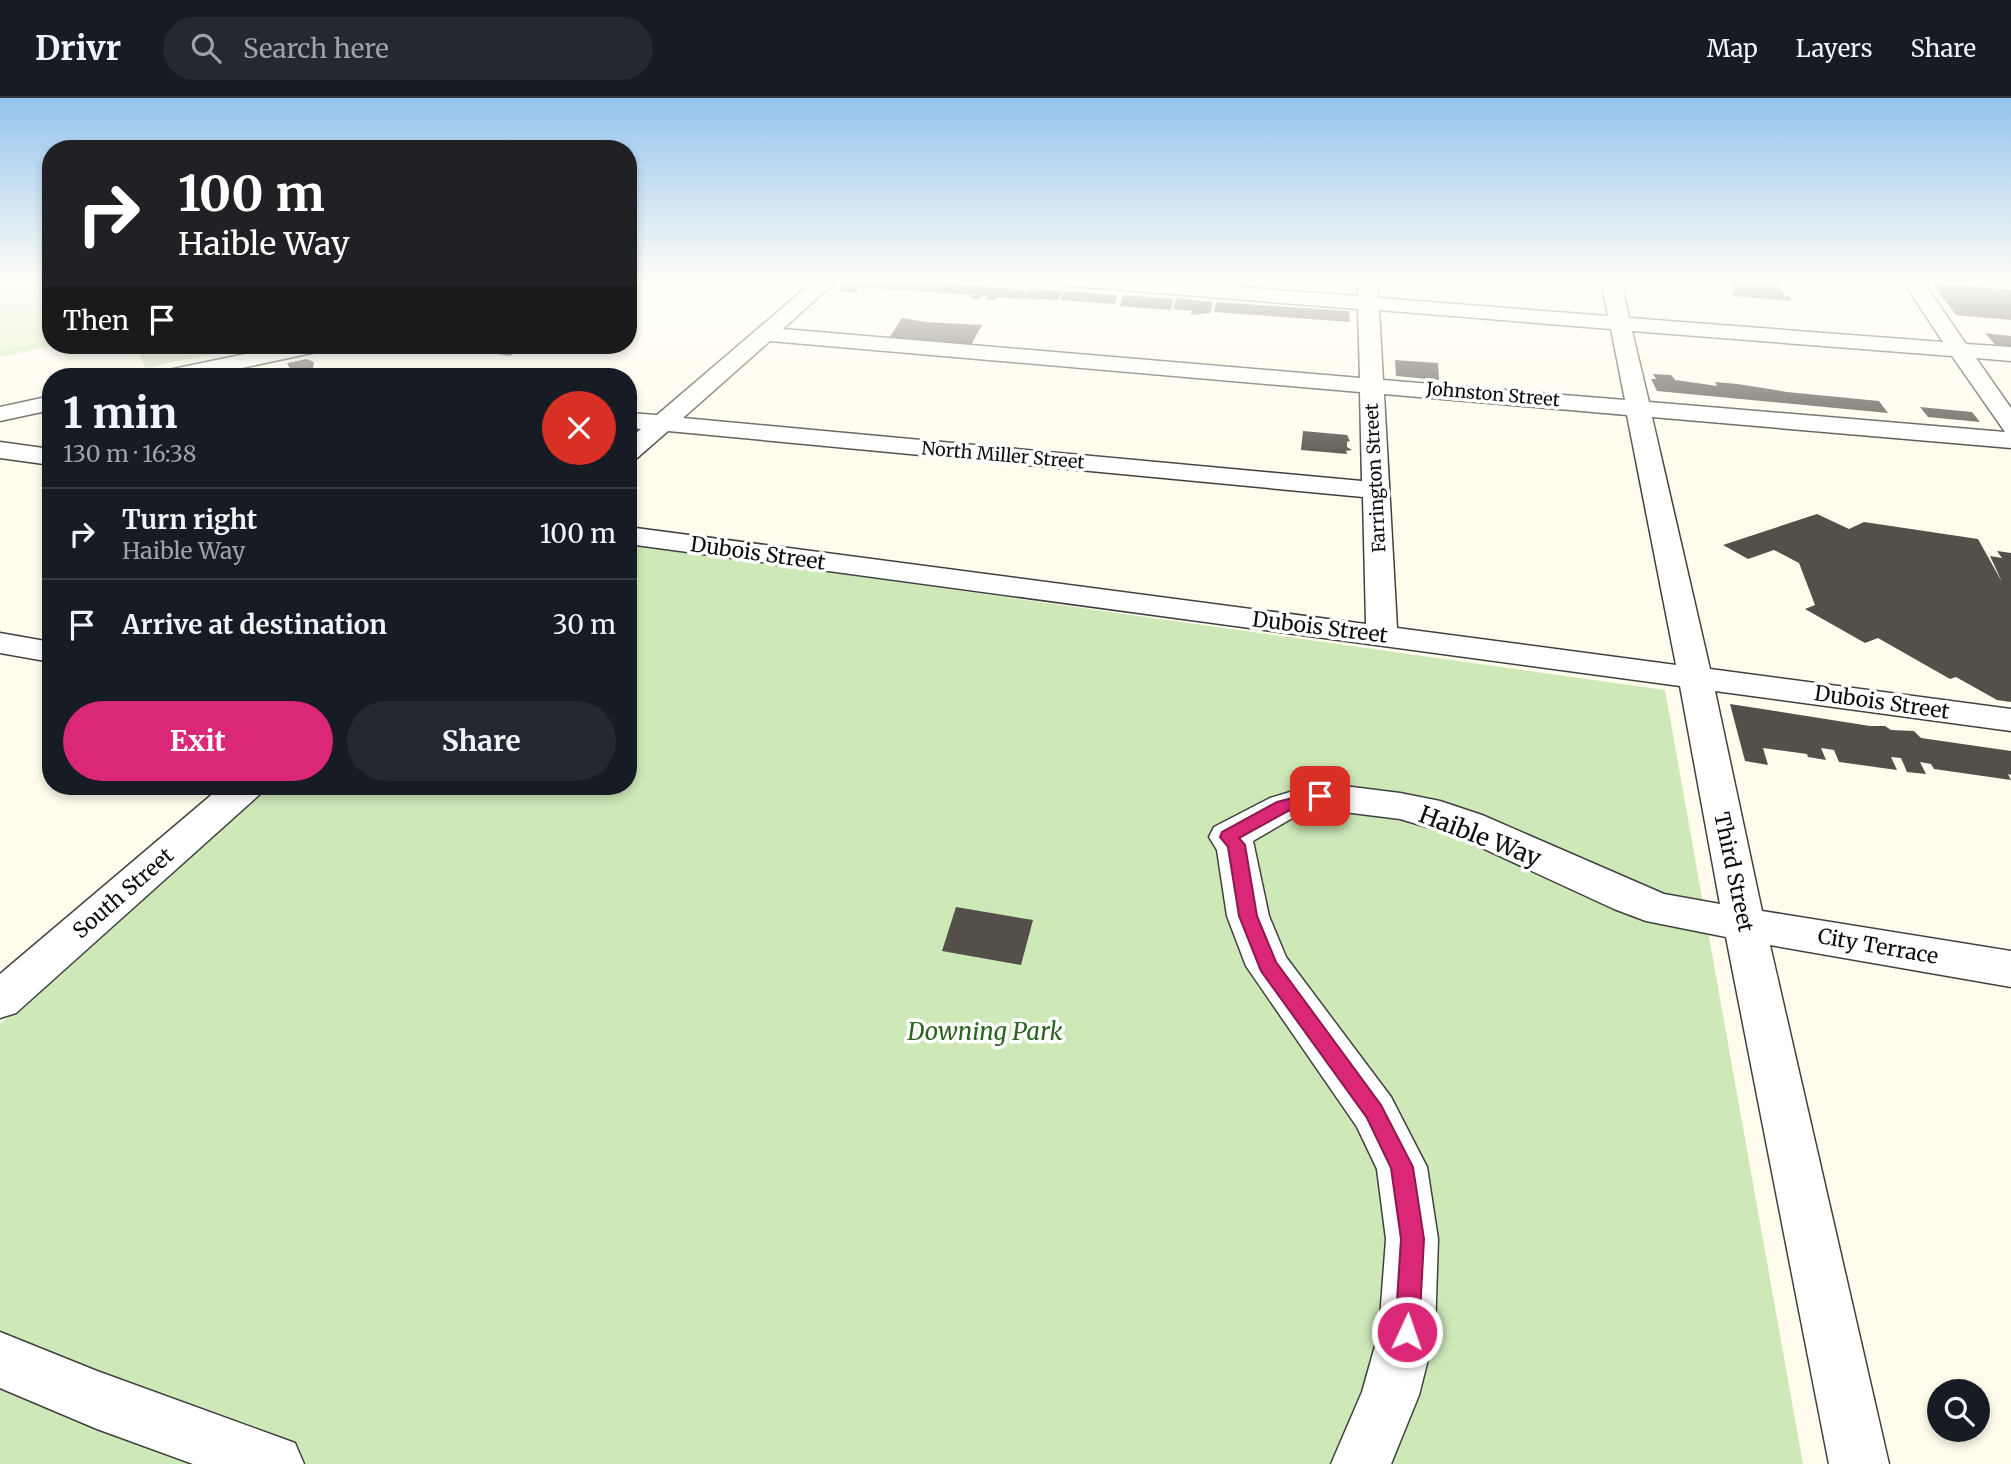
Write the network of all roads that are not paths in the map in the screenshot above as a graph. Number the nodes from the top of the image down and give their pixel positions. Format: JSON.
{"nodes":[{"id":1,"x":754,"y":344,"type":"edge"},
{"id":2,"x":883,"y":344,"type":"edge"},
{"id":3,"x":1369,"y":344,"type":"edge"},
{"id":4,"x":1626,"y":344,"type":"edge"},
{"id":5,"x":1886,"y":344,"type":"edge"},
{"id":6,"x":1958,"y":344,"type":"edge"},
{"id":7,"x":1962,"y":350,"type":"junction"},
{"id":8,"x":279,"y":354,"type":"edge"},
{"id":9,"x":2011,"y":354,"type":"edge"},
{"id":10,"x":218,"y":368,"type":"edge"},
{"id":11,"x":1370,"y":384,"type":"junction"},
{"id":12,"x":42,"y":405,"type":"edge"},
{"id":13,"x":1639,"y":407,"type":"junction"},
{"id":14,"x":0,"y":414,"type":"edge"},
{"id":15,"x":637,"y":421,"type":"edge"},
{"id":16,"x":662,"y":424,"type":"junction"},
{"id":17,"x":2011,"y":426,"type":"edge"},
{"id":18,"x":2011,"y":440,"type":"edge"},
{"id":19,"x":637,"y":445,"type":"edge"},
{"id":20,"x":0,"y":450,"type":"edge"},
{"id":21,"x":42,"y":456,"type":"edge"},
{"id":22,"x":1377,"y":490,"type":"junction"},
{"id":23,"x":637,"y":536,"type":"edge"},
{"id":24,"x":1382,"y":635,"type":"junction"},
{"id":25,"x":0,"y":643,"type":"edge"},
{"id":26,"x":42,"y":650,"type":"edge"},
{"id":27,"x":1695,"y":676,"type":"junction"},
{"id":28,"x":2011,"y":720,"type":"edge"},
{"id":29,"x":236,"y":795,"type":"edge"},
{"id":30,"x":1745,"y":924,"type":"junction"},
{"id":31,"x":2011,"y":969,"type":"edge"},
{"id":32,"x":0,"y":1000,"type":"edge"},
{"id":33,"x":0,"y":1360,"type":"edge"},
{"id":34,"x":274,"y":1464,"type":"edge"},
{"id":35,"x":1361,"y":1464,"type":"edge"},
{"id":36,"x":1859,"y":1464,"type":"edge"}],
"edges":[{"from":1,"to":16,"type":"street"},
{"from":2,"to":11,"type":"street","name":"Johnston Street"},
{"from":3,"to":11,"type":"street","name":"Farrington Street"},
{"from":4,"to":13,"type":"street","name":"Third Street"},
{"from":5,"to":7,"type":"street"},
{"from":6,"to":7,"type":"street"},
{"from":7,"to":9,"type":"street"},
{"from":7,"to":17,"type":"street"},
{"from":8,"to":10,"type":"street"},
{"from":11,"to":13,"type":"street","name":"Johnston Street"},
{"from":11,"to":22,"type":"street","name":"Farrington Street"},
{"from":12,"to":14,"type":"street"},
{"from":13,"to":18,"type":"street","name":"Johnston Street"},
{"from":13,"to":27,"type":"street","name":"Third Street"},
{"from":15,"to":16,"type":"street","name":"North Miller Street"},
{"from":16,"to":19,"type":"street"},
{"from":16,"to":22,"type":"street","name":"North Miller Street"},
{"from":20,"to":21,"type":"street"},
{"from":22,"to":24,"type":"street","name":"Farrington Street"},
{"from":23,"to":24,"type":"street","name":"Dubois Street"},
{"from":24,"to":27,"type":"street","name":"Dubois Street"},
{"from":25,"to":26,"type":"street"},
{"from":27,"to":28,"type":"street","name":"Dubois Street"},
{"from":27,"to":30,"type":"street","name":"Third Street"},
{"from":29,"to":32,"type":"street","name":"South Street"},
{"from":30,"to":31,"type":"street","name":"City Terrace"},
{"from":30,"to":35,"type":"street","name":"Haible Way"},
{"from":30,"to":36,"type":"street","name":"Third Street"},
{"from":33,"to":34,"type":"street"}]}
